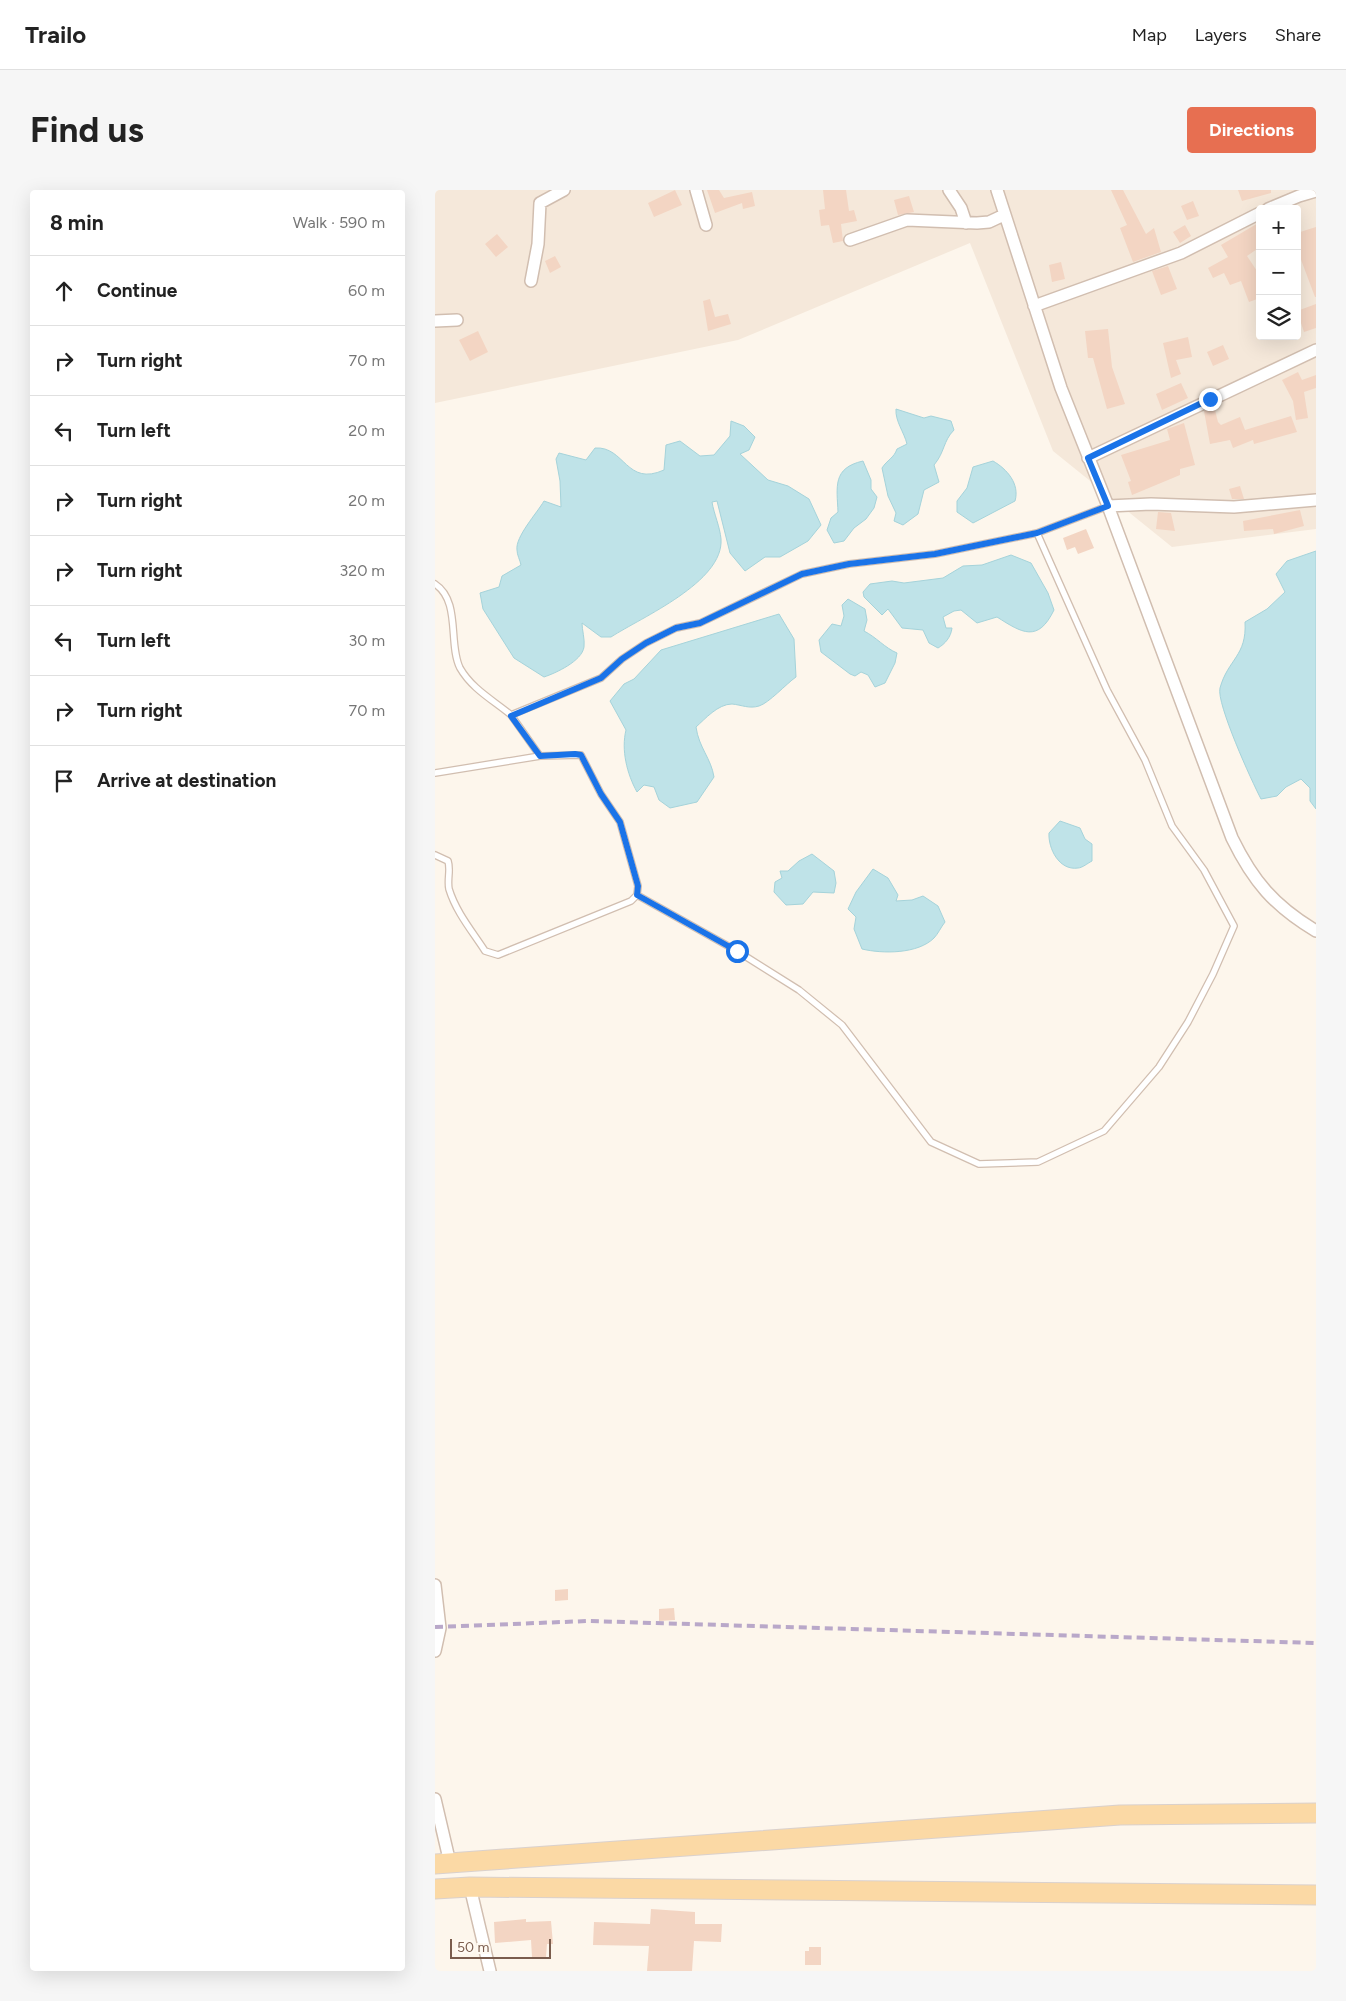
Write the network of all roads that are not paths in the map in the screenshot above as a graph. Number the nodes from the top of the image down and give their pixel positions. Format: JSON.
{"nodes":[{"id":1,"x":564,"y":190,"type":"edge"},
{"id":2,"x":696,"y":190,"type":"edge"},
{"id":3,"x":949,"y":190,"type":"edge"},
{"id":4,"x":997,"y":190,"type":"edge"},
{"id":5,"x":1316,"y":191,"type":"edge"},
{"id":6,"x":1297,"y":193,"type":"edge"},
{"id":7,"x":1275,"y":205,"type":"edge"},
{"id":8,"x":1004,"y":215,"type":"junction"},
{"id":9,"x":1256,"y":215,"type":"edge"},
{"id":10,"x":966,"y":223,"type":"junction"},
{"id":11,"x":706,"y":225,"type":"dead end"},
{"id":12,"x":850,"y":240,"type":"dead end"},
{"id":13,"x":531,"y":281,"type":"dead end"},
{"id":14,"x":1034,"y":306,"type":"junction"},
{"id":15,"x":457,"y":320,"type":"dead end"},
{"id":16,"x":435,"y":322,"type":"edge"},
{"id":17,"x":1316,"y":350,"type":"edge"},
{"id":18,"x":1088,"y":458,"type":"junction"},
{"id":19,"x":1316,"y":500,"type":"edge"},
{"id":20,"x":1108,"y":506,"type":"junction"},
{"id":21,"x":1037,"y":533,"type":"junction"},
{"id":22,"x":435,"y":584,"type":"edge"},
{"id":23,"x":511,"y":716,"type":"junction"},
{"id":24,"x":540,"y":756,"type":"junction"},
{"id":25,"x":435,"y":773,"type":"edge"},
{"id":26,"x":435,"y":855,"type":"edge"},
{"id":27,"x":637,"y":895,"type":"junction"},
{"id":28,"x":1316,"y":931,"type":"edge"},
{"id":29,"x":435,"y":1586,"type":"edge"},
{"id":30,"x":435,"y":1651,"type":"edge"},
{"id":31,"x":435,"y":1799,"type":"edge"},
{"id":32,"x":1316,"y":1813,"type":"edge"},
{"id":33,"x":442,"y":1864,"type":"edge"},
{"id":34,"x":470,"y":1887,"type":"junction"},
{"id":35,"x":435,"y":1889,"type":"edge"},
{"id":36,"x":1316,"y":1896,"type":"edge"},
{"id":37,"x":490,"y":1971,"type":"edge"}],
"edges":[{"from":1,"to":13,"type":"street"},
{"from":2,"to":11,"type":"street"},
{"from":3,"to":10,"type":"street"},
{"from":4,"to":8,"type":"street"},
{"from":5,"to":6,"type":"street"},
{"from":6,"to":7,"type":"street"},
{"from":8,"to":10,"type":"street"},
{"from":8,"to":14,"type":"street"},
{"from":9,"to":14,"type":"street"},
{"from":10,"to":12,"type":"street"},
{"from":14,"to":18,"type":"street"},
{"from":15,"to":16,"type":"street"},
{"from":17,"to":18,"type":"street"},
{"from":18,"to":20,"type":"street"},
{"from":19,"to":20,"type":"street"},
{"from":20,"to":21,"type":"lane"},
{"from":20,"to":28,"type":"street"},
{"from":21,"to":23,"type":"lane"},
{"from":21,"to":27,"type":"lane"},
{"from":22,"to":23,"type":"lane"},
{"from":23,"to":24,"type":"lane"},
{"from":24,"to":25,"type":"lane"},
{"from":24,"to":27,"type":"lane"},
{"from":26,"to":27,"type":"lane"},
{"from":29,"to":30,"type":"street"},
{"from":31,"to":33,"type":"street"},
{"from":32,"to":33,"type":"main road"},
{"from":34,"to":35,"type":"main road"},
{"from":34,"to":36,"type":"main road"},
{"from":34,"to":37,"type":"street"}]}
